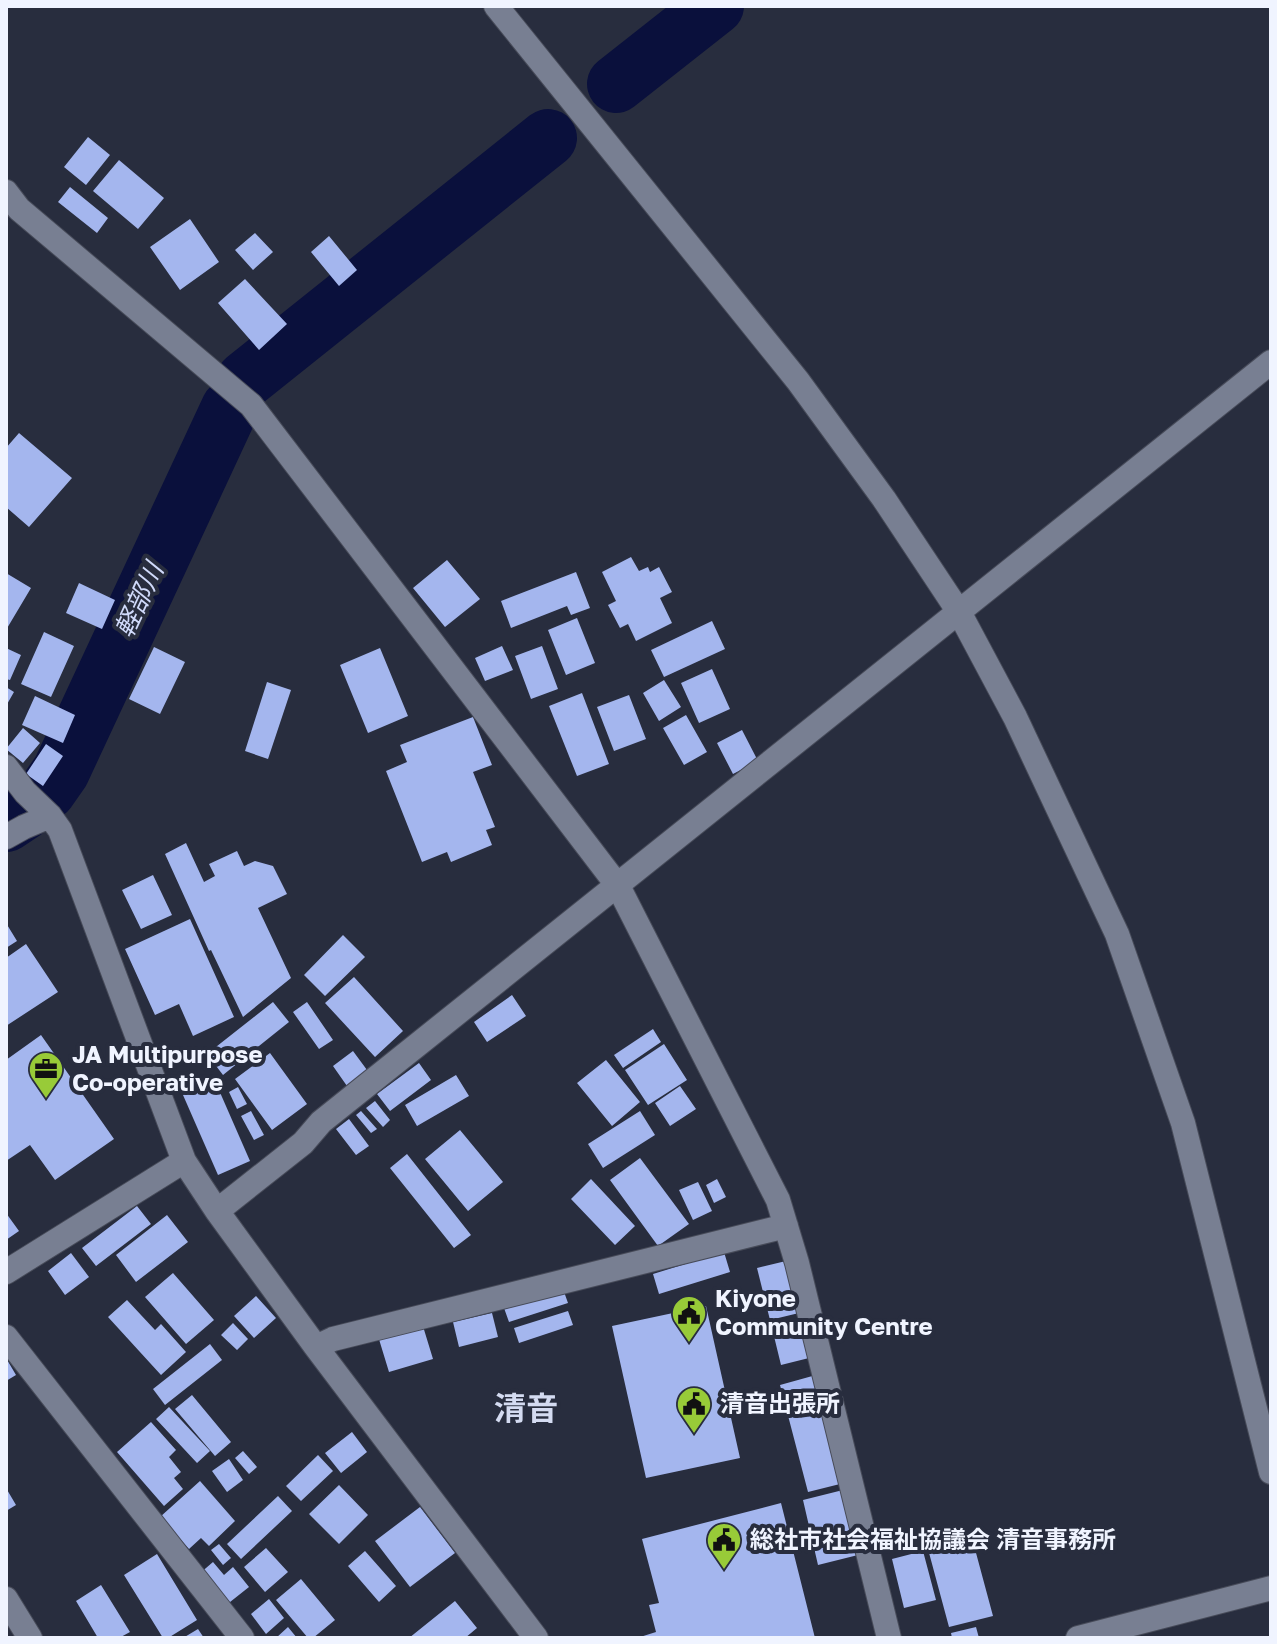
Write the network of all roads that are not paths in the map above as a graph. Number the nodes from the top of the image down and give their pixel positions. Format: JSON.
{"nodes":[{"id":1,"x":496,"y":6,"type":"edge"},
{"id":2,"x":6,"y":192,"type":"edge"},
{"id":3,"x":1271,"y":362,"type":"edge"},
{"id":4,"x":959,"y":612,"type":"junction"},
{"id":5,"x":6,"y":767,"type":"edge"},
{"id":6,"x":50,"y":816,"type":"junction"},
{"id":7,"x":6,"y":837,"type":"edge"},
{"id":8,"x":618,"y":886,"type":"junction"},
{"id":9,"x":184,"y":1161,"type":"junction"},
{"id":10,"x":217,"y":1211,"type":"junction"},
{"id":11,"x":786,"y":1226,"type":"junction"},
{"id":12,"x":6,"y":1272,"type":"edge"},
{"id":13,"x":6,"y":1337,"type":"edge"},
{"id":14,"x":316,"y":1347,"type":"junction"},
{"id":15,"x":1271,"y":1472,"type":"edge"},
{"id":16,"x":1271,"y":1588,"type":"edge"},
{"id":17,"x":6,"y":1599,"type":"edge"},
{"id":18,"x":30,"y":1638,"type":"edge"},
{"id":19,"x":242,"y":1638,"type":"edge"},
{"id":20,"x":536,"y":1638,"type":"edge"},
{"id":21,"x":889,"y":1638,"type":"edge"},
{"id":22,"x":1078,"y":1638,"type":"edge"}],
"edges":[{"from":1,"to":4,"type":"street"},
{"from":2,"to":8,"type":"street"},
{"from":3,"to":4,"type":"street"},
{"from":4,"to":8,"type":"street"},
{"from":4,"to":15,"type":"street"},
{"from":5,"to":6,"type":"street"},
{"from":6,"to":7,"type":"street"},
{"from":6,"to":9,"type":"street"},
{"from":8,"to":10,"type":"street"},
{"from":8,"to":11,"type":"street"},
{"from":9,"to":10,"type":"street"},
{"from":9,"to":12,"type":"street"},
{"from":10,"to":14,"type":"street"},
{"from":11,"to":14,"type":"street"},
{"from":11,"to":21,"type":"street"},
{"from":13,"to":19,"type":"street"},
{"from":14,"to":20,"type":"street"},
{"from":16,"to":22,"type":"street"},
{"from":17,"to":18,"type":"street"}]}
